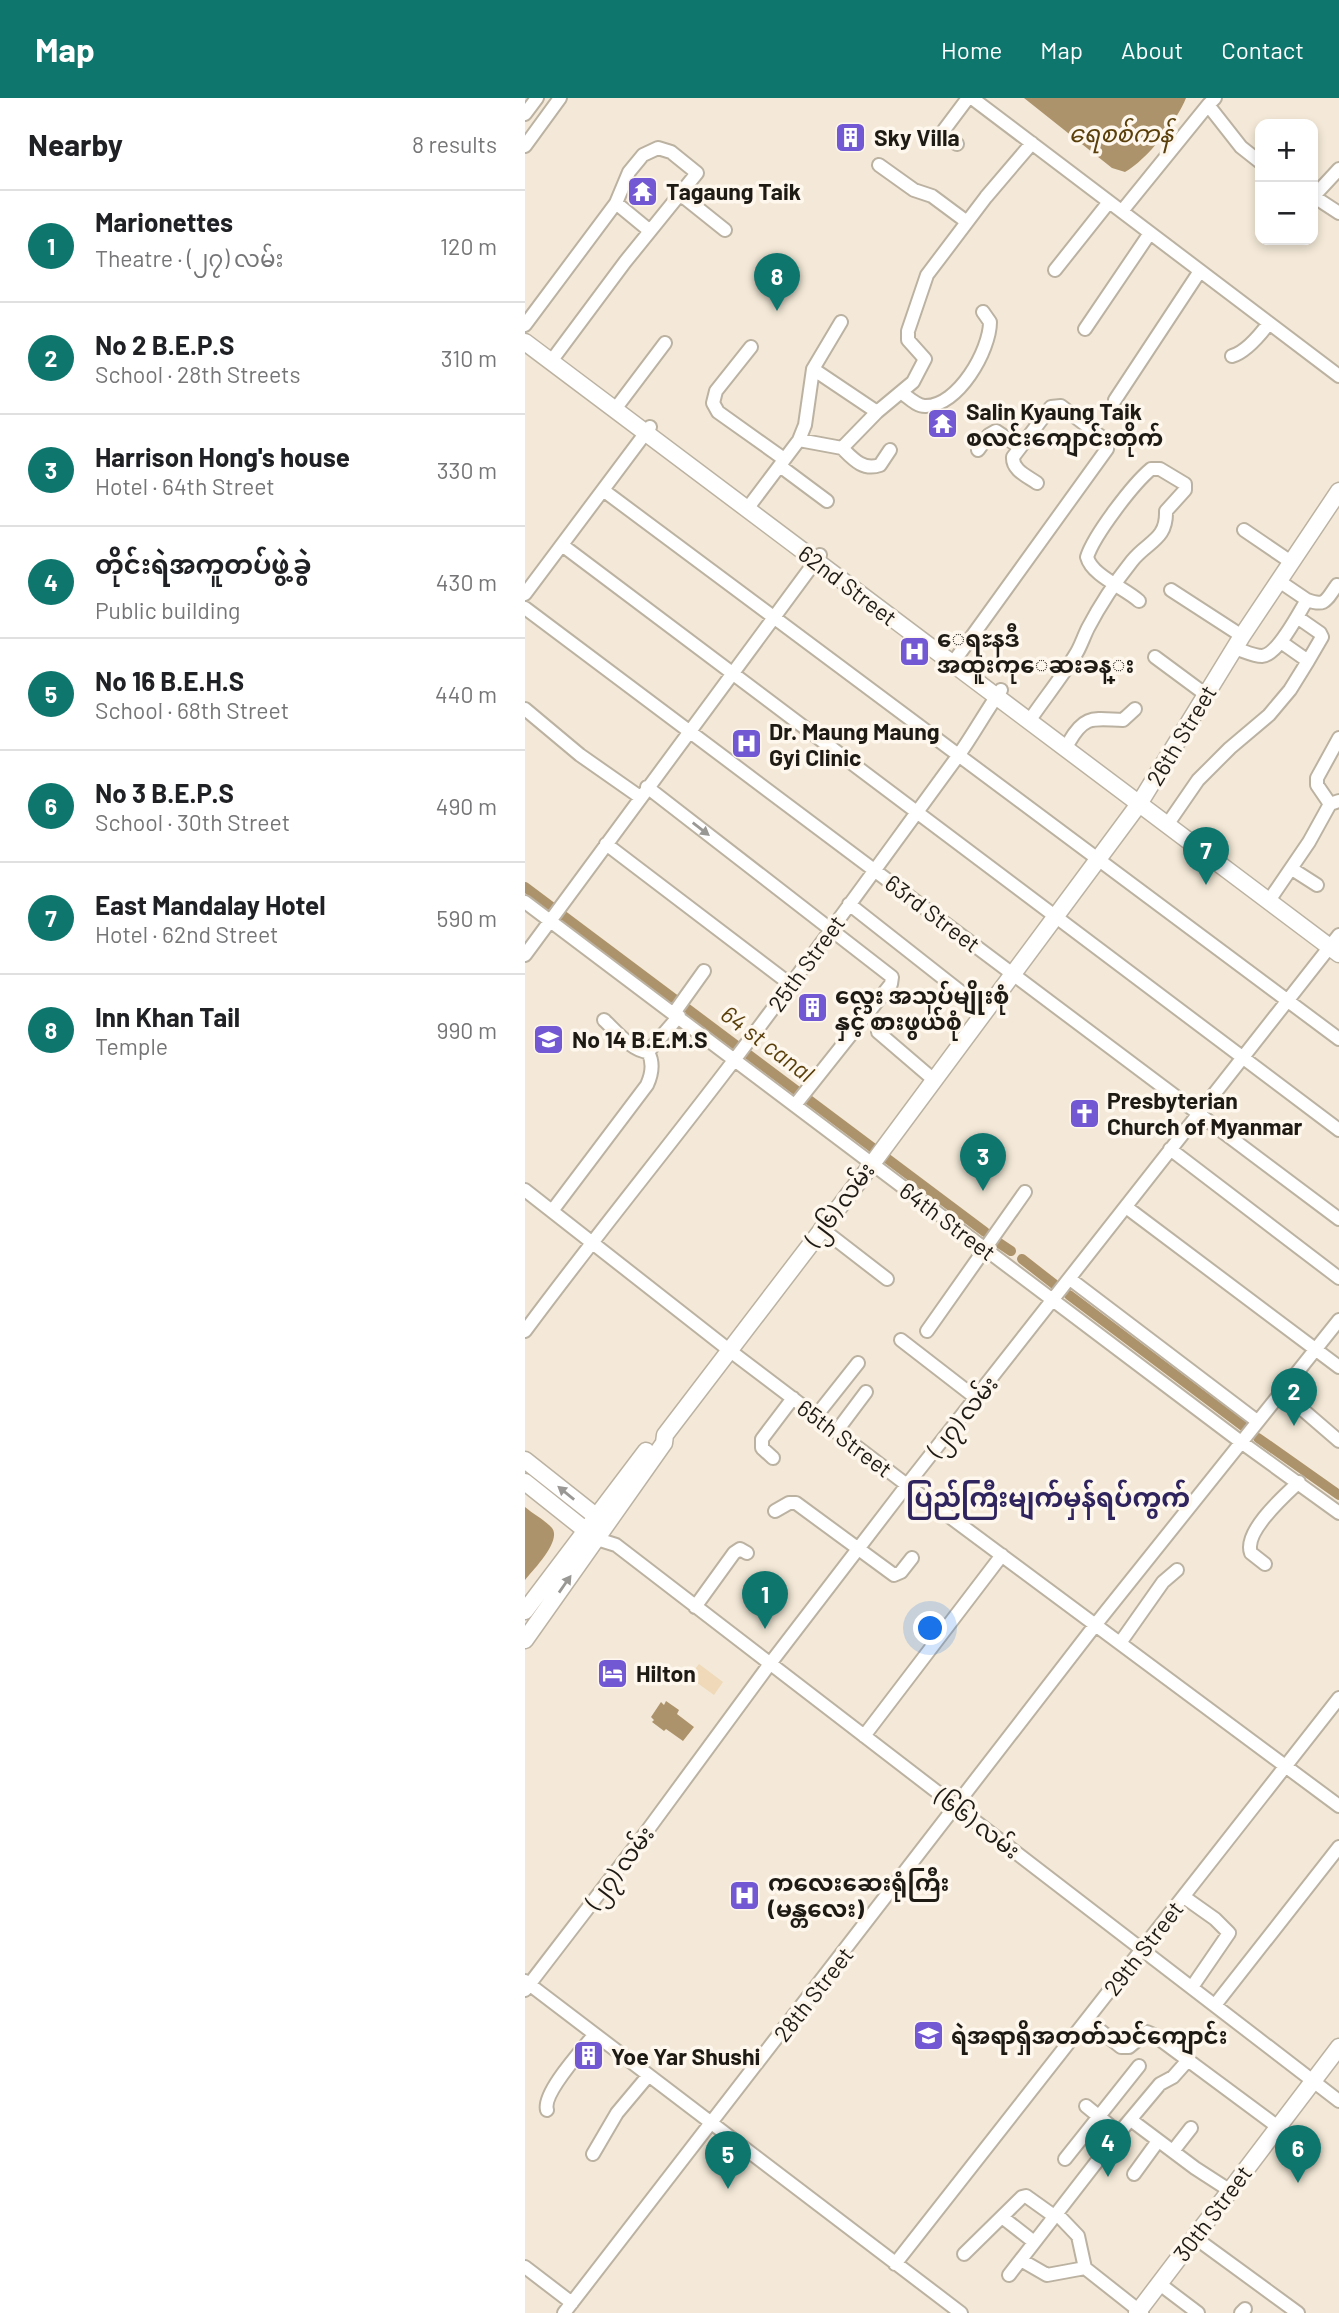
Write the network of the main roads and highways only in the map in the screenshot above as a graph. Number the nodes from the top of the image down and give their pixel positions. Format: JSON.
{"nodes":[{"id":1,"x":525,"y":333,"type":"edge"},
{"id":2,"x":525,"y":342,"type":"edge"},
{"id":3,"x":648,"y":430,"type":"junction"},
{"id":4,"x":1339,"y":491,"type":"edge"},
{"id":5,"x":1333,"y":513,"type":"edge"},
{"id":6,"x":999,"y":693,"type":"junction"},
{"id":7,"x":1141,"y":801,"type":"junction"},
{"id":8,"x":1336,"y":945,"type":"edge"},
{"id":9,"x":1014,"y":974,"type":"joint"},
{"id":10,"x":525,"y":1460,"type":"edge"},
{"id":11,"x":525,"y":1482,"type":"edge"},
{"id":12,"x":601,"y":1521,"type":"junction"},
{"id":13,"x":591,"y":1535,"type":"junction"},
{"id":14,"x":525,"y":1611,"type":"edge"},
{"id":15,"x":525,"y":1640,"type":"edge"},
{"id":16,"x":1339,"y":2047,"type":"edge"},
{"id":17,"x":1339,"y":2060,"type":"edge"},
{"id":18,"x":1316,"y":2083,"type":"junction"},
{"id":19,"x":1196,"y":2239,"type":"junction"},
{"id":20,"x":1141,"y":2312,"type":"edge"}],
"edges":[{"from":1,"to":3,"type":"main road","name":"62nd Street"},
{"from":2,"to":3,"type":"main road","name":"62nd Street"},
{"from":3,"to":6,"type":"main road","name":"62nd Street"},
{"from":4,"to":5,"type":"main road","name":"26th Street"},
{"from":5,"to":7,"type":"main road","name":"26th Street"},
{"from":6,"to":7,"type":"main road","name":"62nd Street"},
{"from":6,"to":7,"type":"main road","name":"62nd Street"},
{"from":7,"to":8,"type":"main road","name":"62nd Street"},
{"from":7,"to":9,"type":"main road","name":"26th Street"},
{"from":9,"to":12,"type":"main road","name":"(၂၆) လမ်း"},
{"from":12,"to":10,"type":"main road","name":"(၆၆) လမ်း","one_way":true},
{"from":11,"to":13,"type":"main road","name":"(၆၆) လမ်း"},
{"from":12,"to":13,"type":"main road","name":"(၂၆) လမ်း"},
{"from":13,"to":14,"type":"main road","name":"(၂၆) လမ်း"},
{"from":15,"to":13,"type":"main road","name":"(၂၆) လမ်း","one_way":true},
{"from":16,"to":18,"type":"main road","name":"30th Street"},
{"from":17,"to":18,"type":"main road","name":"30th Street"},
{"from":18,"to":19,"type":"main road","name":"30th Street"},
{"from":18,"to":19,"type":"main road","name":"30th Street"},
{"from":19,"to":20,"type":"main road","name":"30th Street"},
{"from":19,"to":20,"type":"main road","name":"30th Street"}]}
